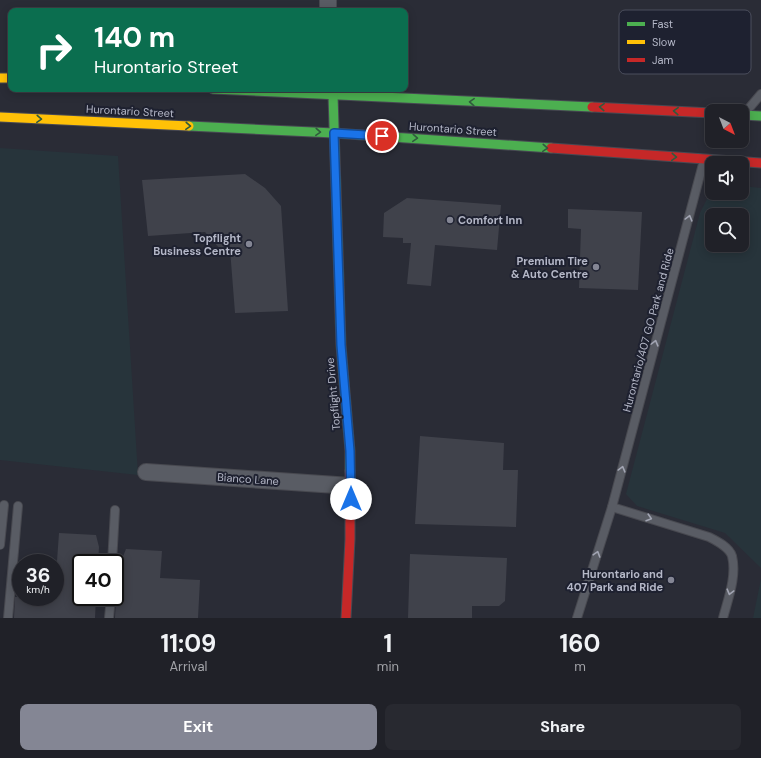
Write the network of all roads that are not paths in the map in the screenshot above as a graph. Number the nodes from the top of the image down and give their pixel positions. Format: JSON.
{"nodes":[{"id":1,"x":333,"y":92,"type":"edge"},
{"id":2,"x":761,"y":94,"type":"edge"},
{"id":3,"x":749,"y":108,"type":"edge"},
{"id":4,"x":705,"y":113,"type":"edge"},
{"id":5,"x":749,"y":115,"type":"edge"},
{"id":6,"x":761,"y":116,"type":"edge"},
{"id":7,"x":0,"y":117,"type":"edge"},
{"id":8,"x":334,"y":133,"type":"junction"},
{"id":9,"x":705,"y":159,"type":"joint"},
{"id":10,"x":749,"y":162,"type":"edge"},
{"id":11,"x":761,"y":163,"type":"edge"},
{"id":12,"x":146,"y":472,"type":"dead end"},
{"id":13,"x":351,"y":486,"type":"junction"},
{"id":14,"x":4,"y":505,"type":"dead end"},
{"id":15,"x":18,"y":506,"type":"dead end"},
{"id":16,"x":612,"y":507,"type":"junction"},
{"id":17,"x":115,"y":510,"type":"dead end"},
{"id":18,"x":0,"y":541,"type":"edge"},
{"id":19,"x":0,"y":545,"type":"edge"},
{"id":20,"x":113,"y":554,"type":"edge"},
{"id":21,"x":110,"y":606,"type":"edge"},
{"id":22,"x":8,"y":618,"type":"edge"},
{"id":23,"x":109,"y":618,"type":"edge"},
{"id":24,"x":346,"y":618,"type":"edge"},
{"id":25,"x":576,"y":618,"type":"edge"},
{"id":26,"x":723,"y":618,"type":"edge"}],
"edges":[{"from":4,"to":1,"type":"main road","one_way":true},
{"from":1,"to":8,"type":"main road","name":"Topflight Drive"},
{"from":2,"to":3,"type":"lane"},
{"from":5,"to":6,"type":"main road"},
{"from":7,"to":8,"type":"main road","name":"Hurontario Street","one_way":true},
{"from":8,"to":9,"type":"main road","name":"Hurontario Street","one_way":true},
{"from":8,"to":13,"type":"main road","name":"Topflight Drive"},
{"from":16,"to":9,"type":"lane","name":"Hurontario/407 GO Park and Ride","one_way":true},
{"from":10,"to":11,"type":"main road","name":"Hurontario Street"},
{"from":12,"to":13,"type":"street","name":"Bianco Lane"},
{"from":13,"to":24,"type":"main road","name":"Topflight Drive"},
{"from":14,"to":18,"type":"lane"},
{"from":15,"to":22,"type":"lane"},
{"from":25,"to":16,"type":"lane","name":"Hurontario/407 GO Park and Ride","one_way":true},
{"from":16,"to":26,"type":"lane","one_way":true},
{"from":17,"to":20,"type":"lane"},
{"from":18,"to":19,"type":"lane"},
{"from":21,"to":23,"type":"lane"}]}
